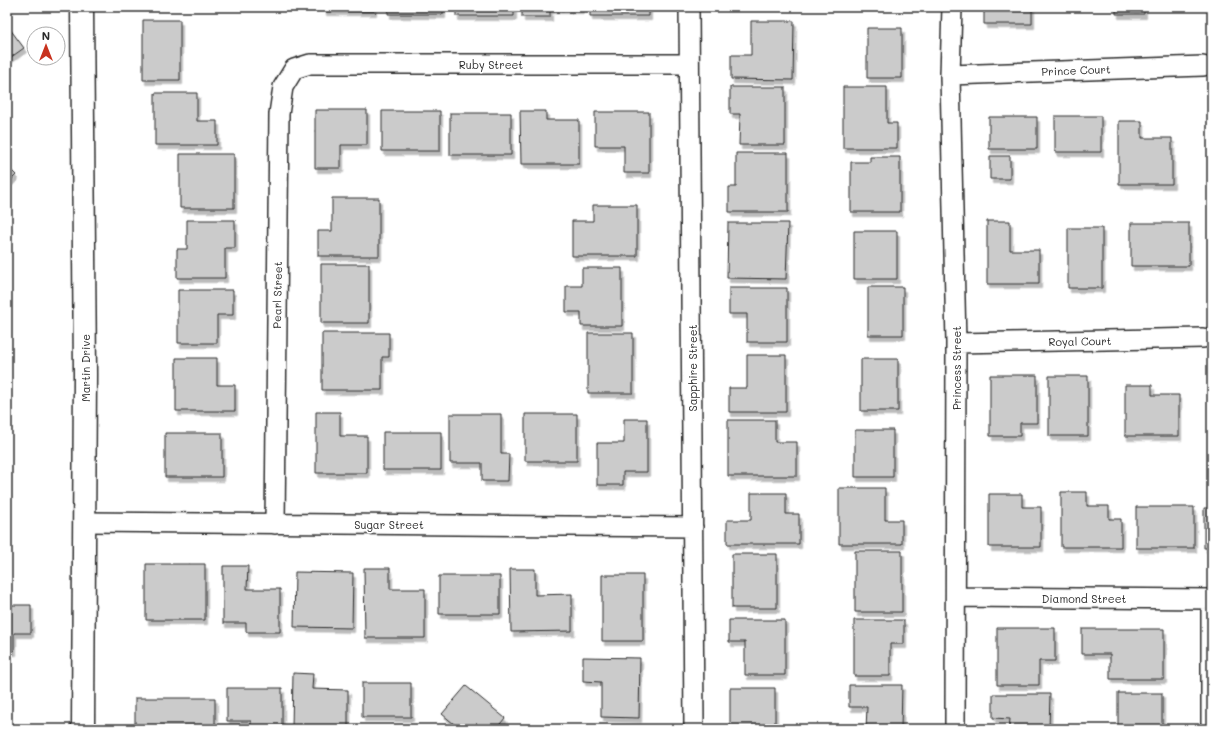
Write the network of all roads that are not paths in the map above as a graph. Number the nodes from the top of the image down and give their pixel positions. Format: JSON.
{"nodes":[{"id":1,"x":82,"y":7,"type":"edge"},
{"id":2,"x":688,"y":7,"type":"edge"},
{"id":3,"x":952,"y":7,"type":"edge"},
{"id":4,"x":689,"y":64,"type":"junction"},
{"id":5,"x":1203,"y":66,"type":"dead end"},
{"id":6,"x":294,"y":69,"type":"joint"},
{"id":7,"x":950,"y":75,"type":"junction"},
{"id":8,"x":1204,"y":338,"type":"dead end"},
{"id":9,"x":956,"y":343,"type":"junction"},
{"id":10,"x":85,"y":522,"type":"junction"},
{"id":11,"x":275,"y":524,"type":"junction"},
{"id":12,"x":693,"y":527,"type":"junction"},
{"id":13,"x":956,"y":597,"type":"junction"},
{"id":14,"x":1212,"y":599,"type":"edge"},
{"id":15,"x":83,"y":729,"type":"edge"},
{"id":16,"x":694,"y":729,"type":"edge"},
{"id":17,"x":955,"y":729,"type":"edge"},
{"id":18,"x":1211,"y":729,"type":"edge"}],
"edges":[{"from":1,"to":10,"type":"street","name":"Martin Drive"},
{"from":2,"to":4,"type":"street","name":"Sapphire Street"},
{"from":3,"to":7,"type":"street","name":"Princess Street"},
{"from":4,"to":6,"type":"street","name":"Ruby Street"},
{"from":4,"to":12,"type":"street","name":"Sapphire Street"},
{"from":5,"to":7,"type":"street","name":"Prince Court"},
{"from":6,"to":11,"type":"street","name":"Pearl Street"},
{"from":7,"to":9,"type":"street","name":"Princess Street"},
{"from":8,"to":9,"type":"street","name":"Royal Court"},
{"from":9,"to":13,"type":"street","name":"Princess Street"},
{"from":10,"to":11,"type":"street","name":"Sugar Street"},
{"from":10,"to":15,"type":"street","name":"Martin Drive"},
{"from":11,"to":12,"type":"street","name":"Sugar Street"},
{"from":12,"to":16,"type":"street","name":"Sapphire Street"},
{"from":13,"to":14,"type":"street","name":"Diamond Street"},
{"from":13,"to":17,"type":"street","name":"Princess Street"},
{"from":14,"to":18,"type":"street"}]}
